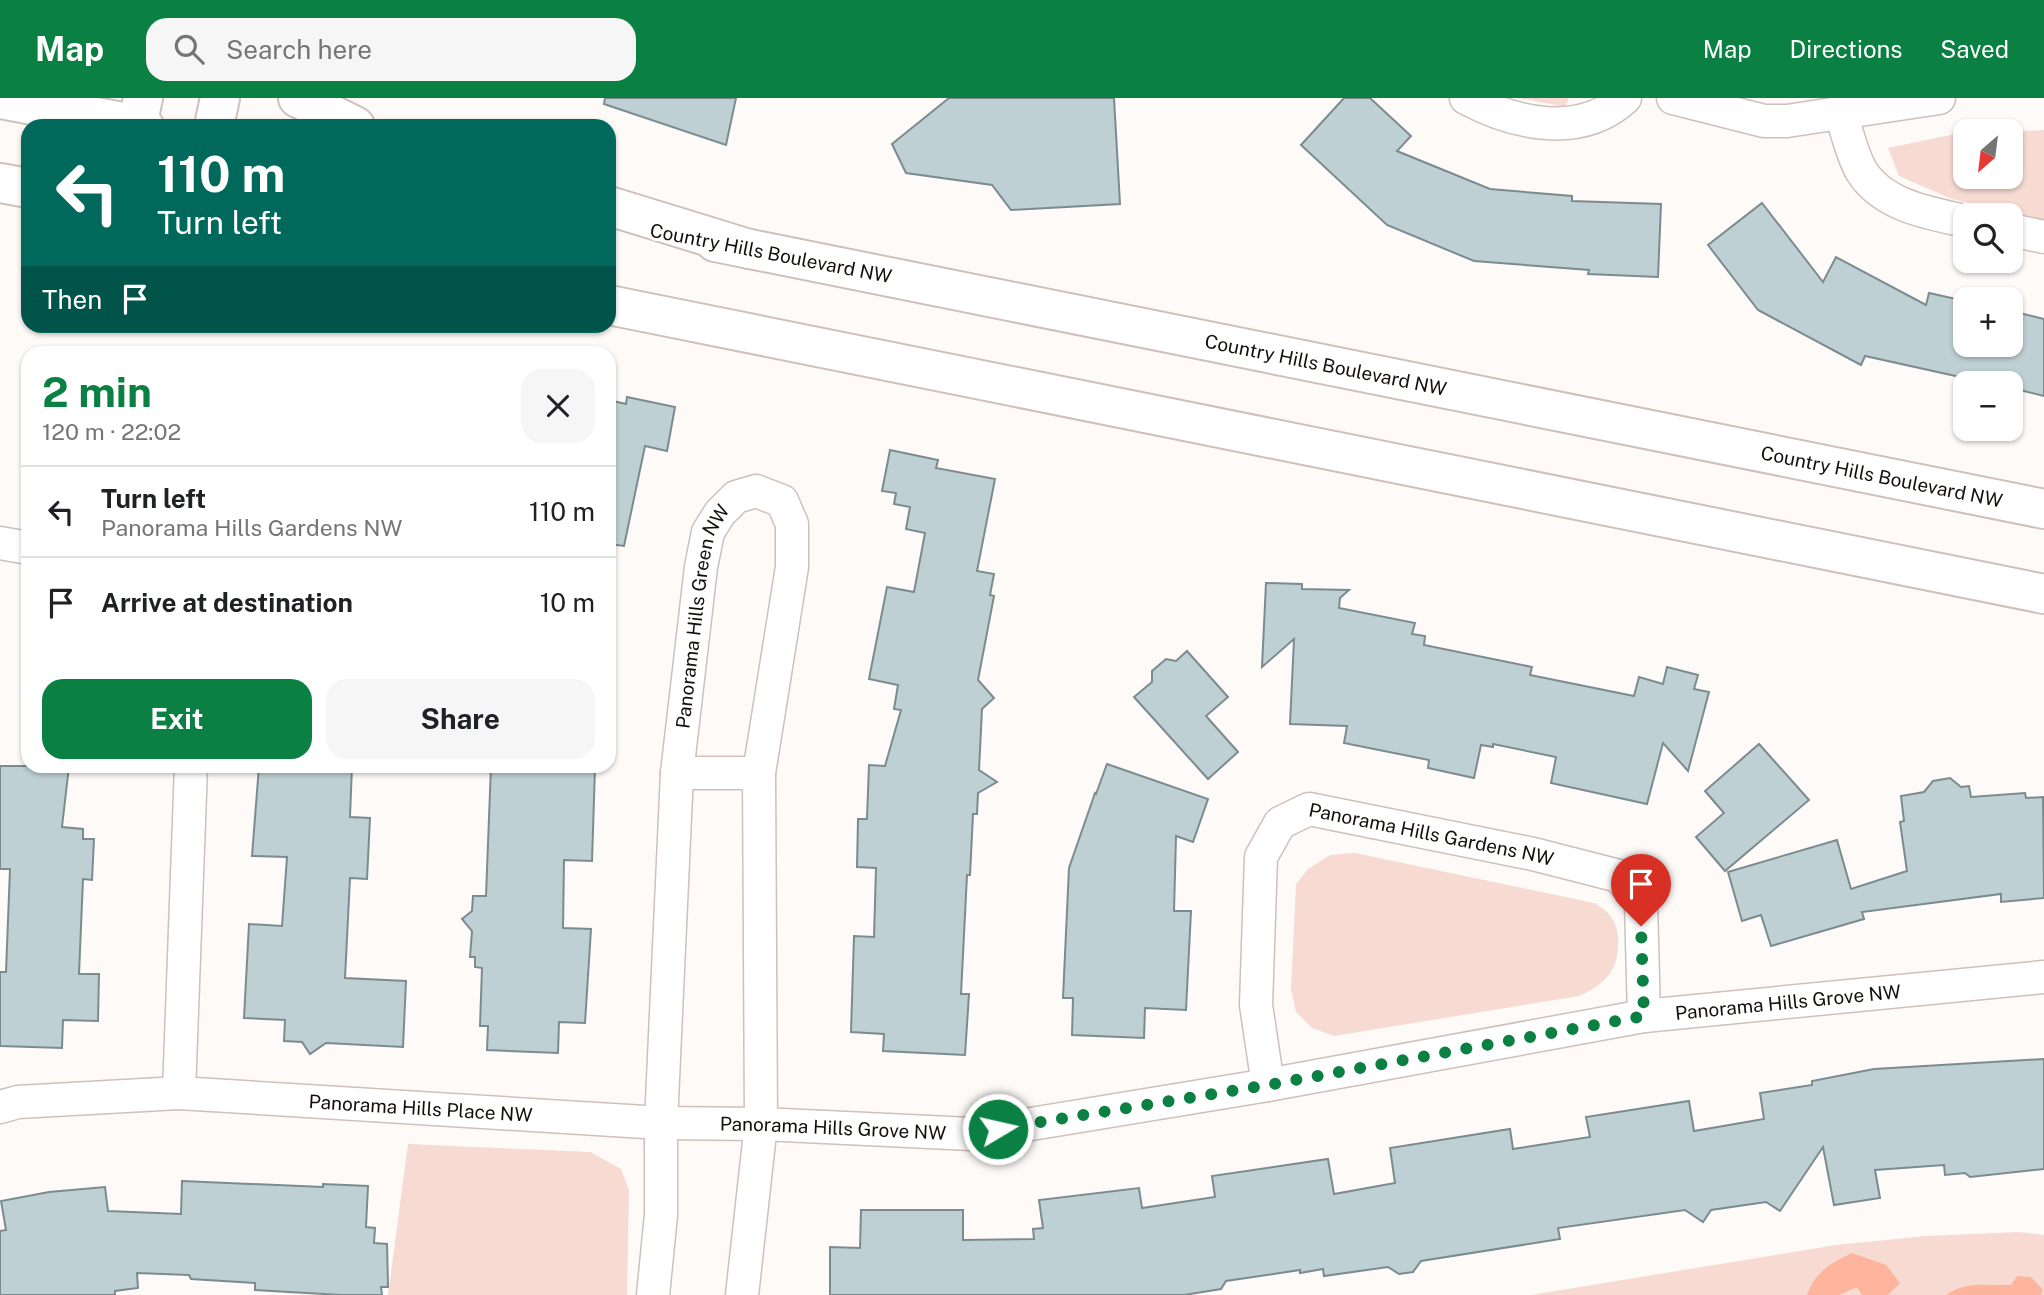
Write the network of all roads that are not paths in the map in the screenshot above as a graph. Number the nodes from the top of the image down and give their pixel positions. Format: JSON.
{"nodes":[{"id":1,"x":220,"y":98,"type":"edge"},
{"id":2,"x":298,"y":98,"type":"edge"},
{"id":3,"x":1466,"y":98,"type":"edge"},
{"id":4,"x":1625,"y":98,"type":"edge"},
{"id":5,"x":1673,"y":98,"type":"edge"},
{"id":6,"x":1939,"y":98,"type":"edge"},
{"id":7,"x":0,"y":99,"type":"edge"},
{"id":8,"x":1841,"y":115,"type":"junction"},
{"id":9,"x":140,"y":119,"type":"edge"},
{"id":10,"x":216,"y":119,"type":"edge"},
{"id":11,"x":341,"y":119,"type":"edge"},
{"id":12,"x":0,"y":183,"type":"edge"},
{"id":13,"x":21,"y":187,"type":"edge"},
{"id":14,"x":616,"y":208,"type":"edge"},
{"id":15,"x":1953,"y":218,"type":"edge"},
{"id":16,"x":616,"y":221,"type":"edge"},
{"id":17,"x":2023,"y":233,"type":"edge"},
{"id":18,"x":2044,"y":237,"type":"edge"},
{"id":19,"x":748,"y":249,"type":"junction"},
{"id":20,"x":616,"y":306,"type":"edge"},
{"id":21,"x":2044,"y":509,"type":"edge"},
{"id":22,"x":0,"y":544,"type":"edge"},
{"id":23,"x":21,"y":547,"type":"edge"},
{"id":24,"x":2044,"y":594,"type":"edge"},
{"id":25,"x":191,"y":773,"type":"edge"},
{"id":26,"x":677,"y":773,"type":"junction"},
{"id":27,"x":759,"y":773,"type":"junction"},
{"id":28,"x":2044,"y":977,"type":"edge"},
{"id":29,"x":1644,"y":1016,"type":"junction"},
{"id":30,"x":1268,"y":1085,"type":"junction"},
{"id":31,"x":179,"y":1093,"type":"junction"},
{"id":32,"x":0,"y":1107,"type":"edge"},
{"id":33,"x":661,"y":1123,"type":"junction"},
{"id":34,"x":761,"y":1124,"type":"junction"},
{"id":35,"x":653,"y":1295,"type":"edge"},
{"id":36,"x":742,"y":1295,"type":"edge"}],
"edges":[{"from":1,"to":10,"type":"main road"},
{"from":2,"to":11,"type":"main road"},
{"from":3,"to":4,"type":"street"},
{"from":5,"to":8,"type":"street"},
{"from":6,"to":8,"type":"street"},
{"from":7,"to":9,"type":"main road"},
{"from":8,"to":15,"type":"street"},
{"from":12,"to":13,"type":"main road"},
{"from":14,"to":19,"type":"main road"},
{"from":16,"to":19,"type":"main road","name":"Country Hills Boulevard NW"},
{"from":17,"to":18,"type":"street"},
{"from":19,"to":21,"type":"main road","name":"Country Hills Boulevard NW"},
{"from":20,"to":24,"type":"main road"},
{"from":22,"to":23,"type":"street"},
{"from":25,"to":31,"type":"street"},
{"from":26,"to":27,"type":"street"},
{"from":26,"to":27,"type":"street","name":"Panorama Hills Green NW"},
{"from":26,"to":33,"type":"street","name":"Panorama Hills Green NW"},
{"from":27,"to":34,"type":"street","name":"Panorama Hills Green NW"},
{"from":28,"to":29,"type":"street","name":"Panorama Hills Grove NW"},
{"from":29,"to":30,"type":"street","name":"Panorama Hills Grove NW"},
{"from":29,"to":30,"type":"street","name":"Panorama Hills Gardens NW"},
{"from":30,"to":34,"type":"street","name":"Panorama Hills Grove NW"},
{"from":31,"to":32,"type":"street","name":"Panorama Hills Place NW"},
{"from":31,"to":33,"type":"street","name":"Panorama Hills Place NW"},
{"from":33,"to":34,"type":"street","name":"Panorama Hills Grove NW"},
{"from":33,"to":35,"type":"street","name":"Panorama Hills Green NW"},
{"from":34,"to":36,"type":"street","name":"Panorama Hills Green NW"}]}
